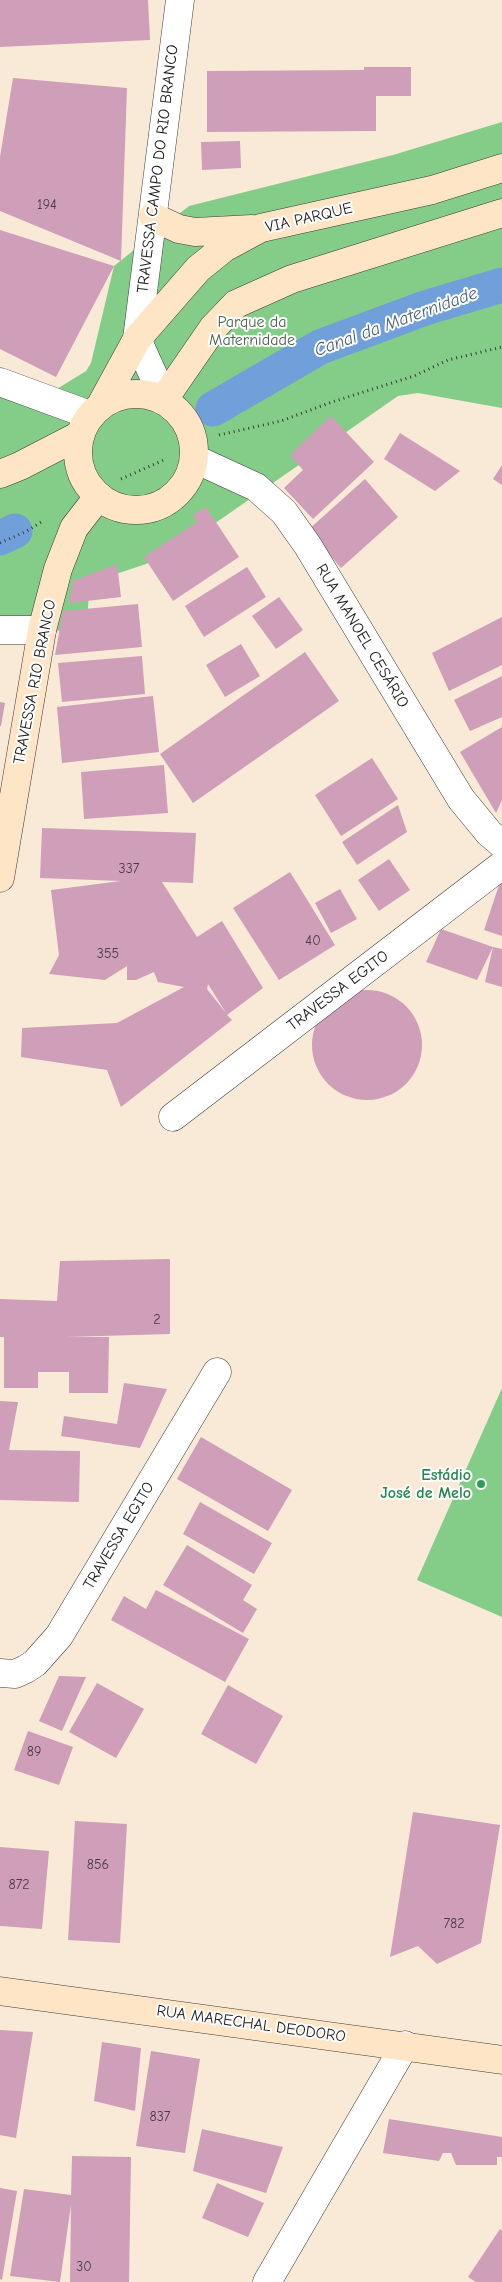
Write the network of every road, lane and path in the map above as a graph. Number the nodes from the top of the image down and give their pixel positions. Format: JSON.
{"nodes":[{"id":1,"x":180,"y":0,"type":"edge"},
{"id":2,"x":502,"y":168,"type":"edge"},
{"id":3,"x":502,"y":213,"type":"edge"},
{"id":4,"x":153,"y":217,"type":"junction"},
{"id":5,"x":261,"y":228,"type":"junction"},
{"id":6,"x":137,"y":339,"type":"junction"},
{"id":7,"x":502,"y":347,"type":"edge"},
{"id":8,"x":0,"y":382,"type":"edge"},
{"id":9,"x":164,"y":399,"type":"junction"},
{"id":10,"x":91,"y":418,"type":"junction"},
{"id":11,"x":195,"y":453,"type":"junction"},
{"id":12,"x":0,"y":474,"type":"edge"},
{"id":13,"x":96,"y":494,"type":"junction"},
{"id":14,"x":0,"y":630,"type":"edge"},
{"id":15,"x":42,"y":630,"type":"junction"},
{"id":16,"x":502,"y":844,"type":"edge"},
{"id":17,"x":502,"y":865,"type":"edge"},
{"id":18,"x":0,"y":878,"type":"edge"},
{"id":19,"x":173,"y":1117,"type":"dead end"},
{"id":20,"x":217,"y":1372,"type":"dead end"},
{"id":21,"x":0,"y":1673,"type":"edge"},
{"id":22,"x":0,"y":1991,"type":"edge"},
{"id":23,"x":405,"y":2045,"type":"junction"},
{"id":24,"x":502,"y":2060,"type":"edge"},
{"id":25,"x":267,"y":2282,"type":"edge"}],
"edges":[{"from":1,"to":4,"type":"street","name":"TRAVESSA CAMPO DO RIO BRANCO"},
{"from":2,"to":5,"type":"street","name":"VIA PARQUE"},
{"from":3,"to":9,"type":"street"},
{"from":4,"to":5,"type":"street"},
{"from":4,"to":6,"type":"street","name":"TRAVESSA CAMPO DO RIO BRANCO"},
{"from":5,"to":6,"type":"street","name":"VIA PARQUE"},
{"from":6,"to":9,"type":"street"},
{"from":6,"to":10,"type":"street","name":"VIA PARQUE"},
{"from":7,"to":11,"type":"path"},
{"from":8,"to":10,"type":"street"},
{"from":9,"to":10,"type":"street"},
{"from":9,"to":11,"type":"street"},
{"from":10,"to":12,"type":"street"},
{"from":10,"to":13,"type":"street"},
{"from":11,"to":13,"type":"path"},
{"from":11,"to":13,"type":"street"},
{"from":11,"to":16,"type":"street","name":"RUA MANOEL CESÁRIO"},
{"from":13,"to":15,"type":"street","name":"TRAVESSA RIO BRANCO"},
{"from":14,"to":15,"type":"street"},
{"from":15,"to":18,"type":"street","name":"TRAVESSA RIO BRANCO"},
{"from":17,"to":19,"type":"street","name":"TRAVESSA EGITO"},
{"from":20,"to":21,"type":"street","name":"TRAVESSA EGITO"},
{"from":22,"to":23,"type":"street","name":"RUA MARECHAL DEODORO"},
{"from":23,"to":24,"type":"street","name":"RUA MARECHAL DEODORO"},
{"from":23,"to":25,"type":"street"}]}
